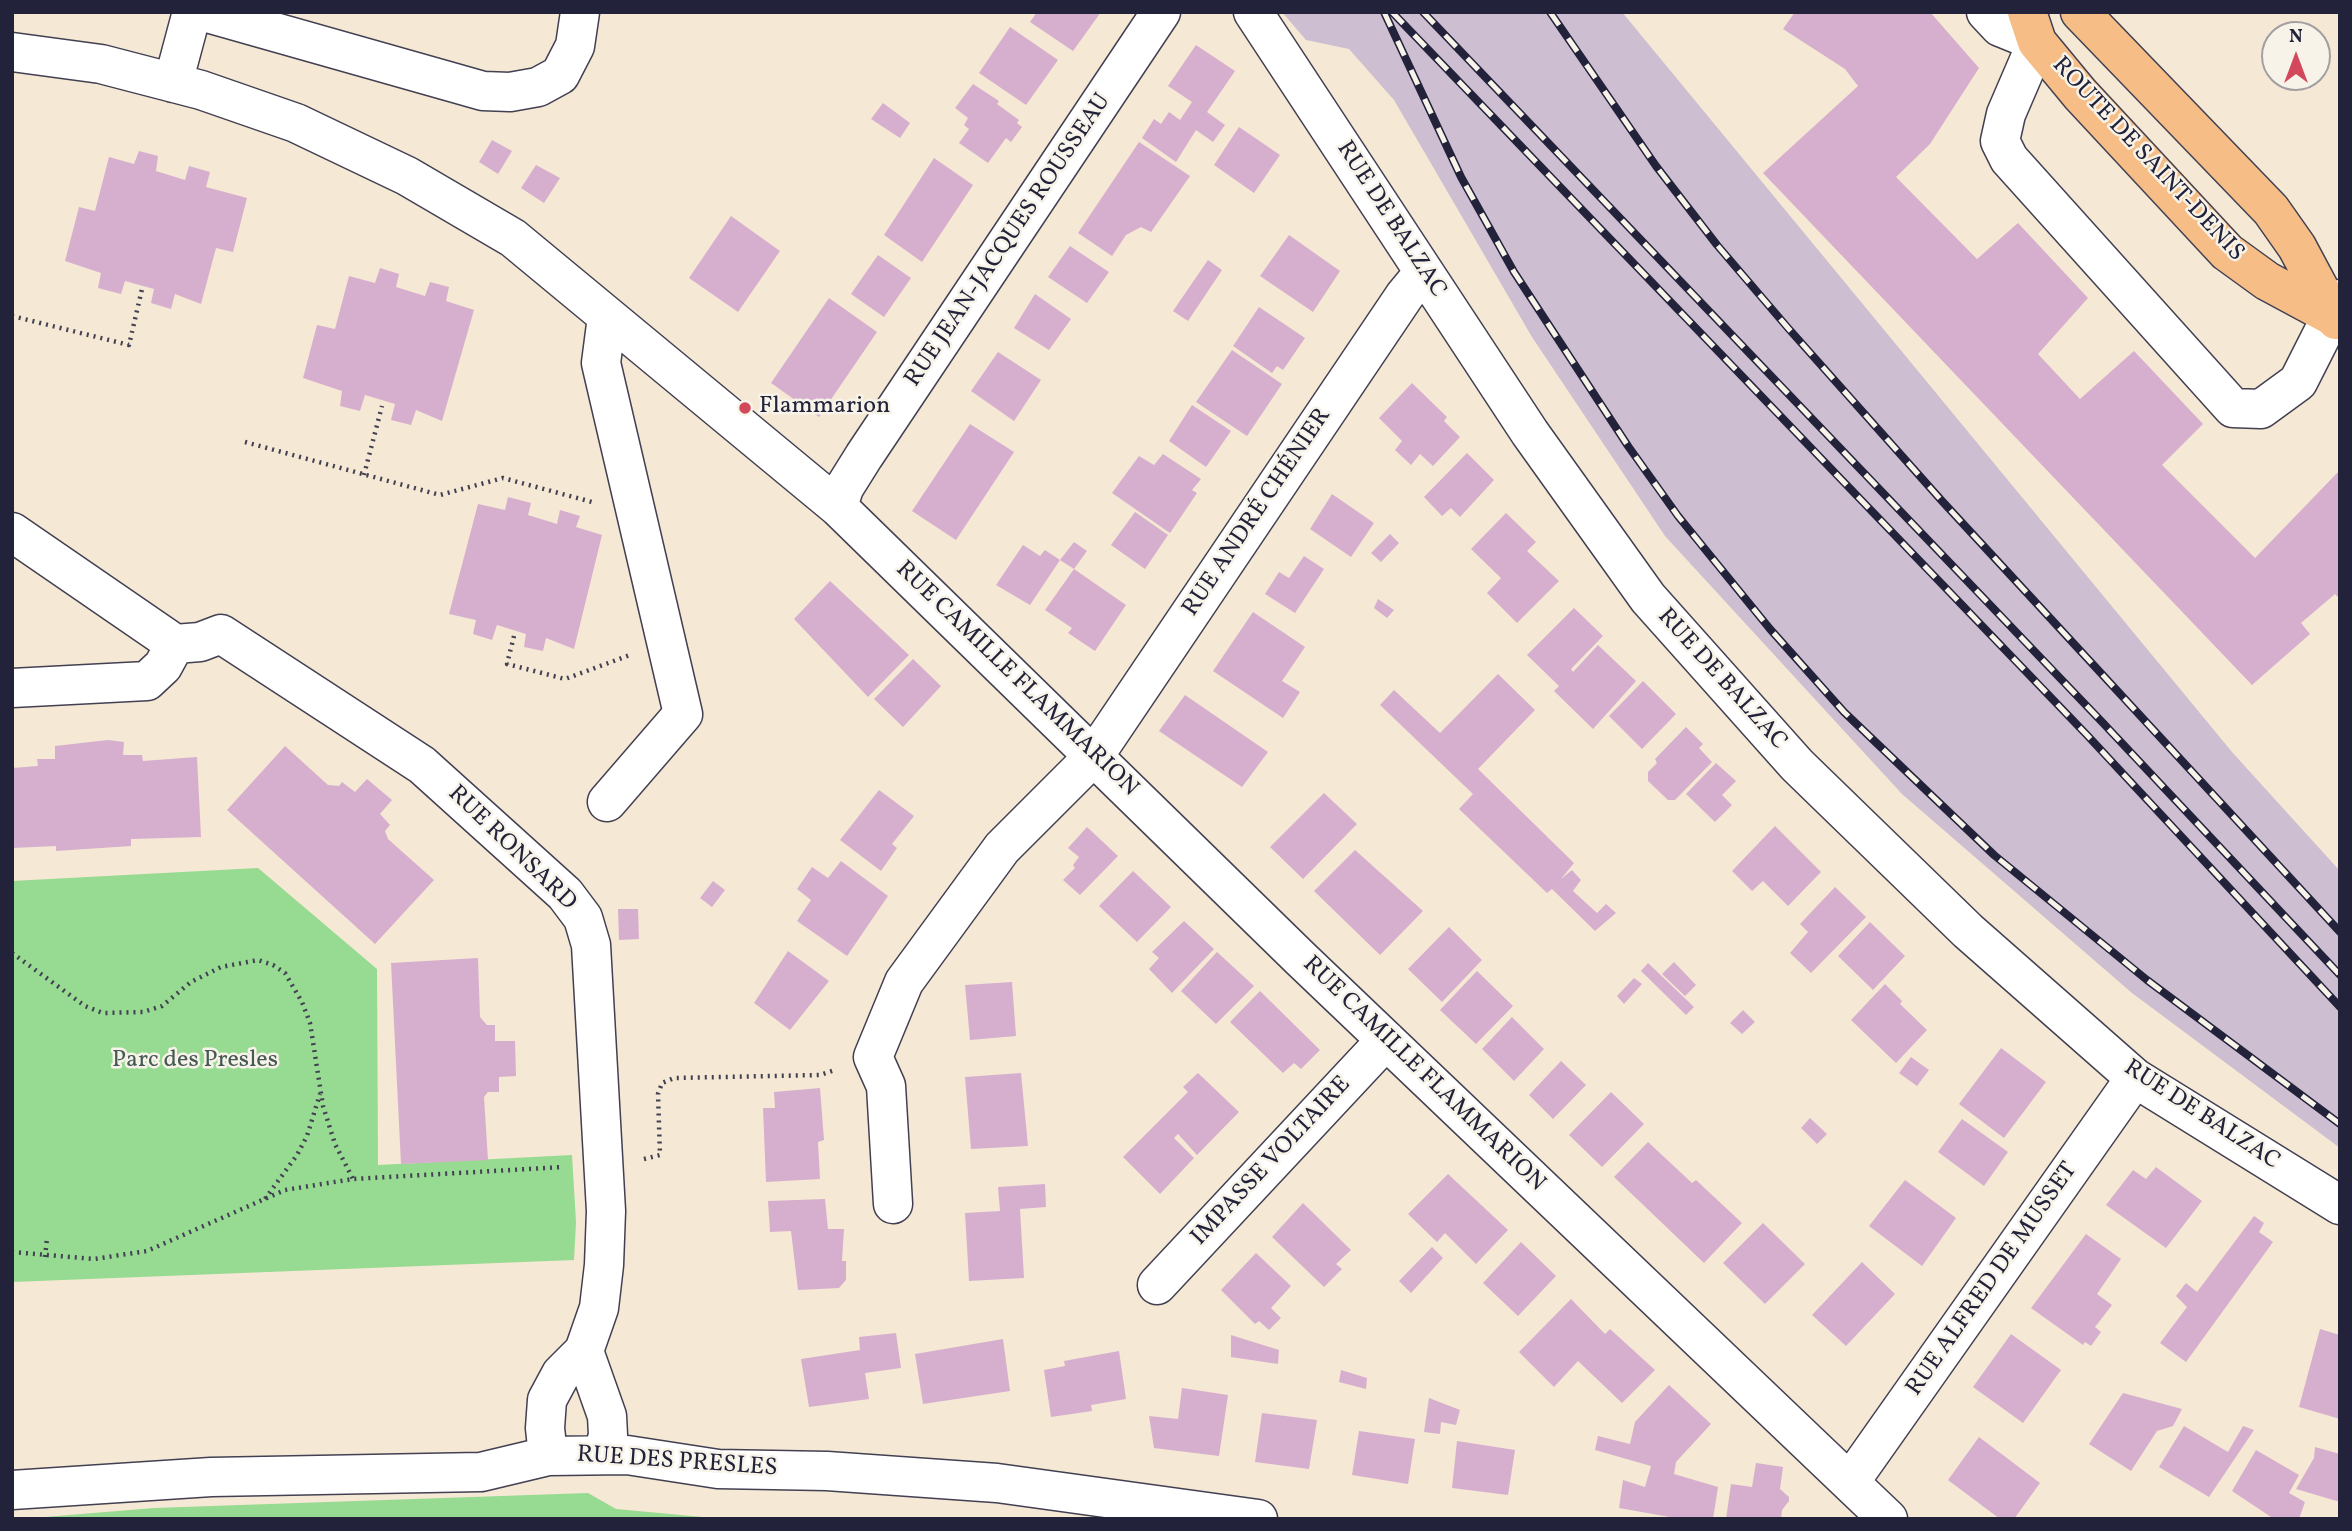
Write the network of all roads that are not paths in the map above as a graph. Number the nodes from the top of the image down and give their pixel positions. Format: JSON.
{"nodes":[{"id":1,"x":192,"y":12,"type":"edge"},
{"id":2,"x":204,"y":12,"type":"edge"},
{"id":3,"x":580,"y":12,"type":"edge"},
{"id":4,"x":1161,"y":12,"type":"edge"},
{"id":5,"x":1253,"y":12,"type":"edge"},
{"id":6,"x":1986,"y":12,"type":"edge"},
{"id":7,"x":2083,"y":13,"type":"edge"},
{"id":8,"x":2032,"y":27,"type":"edge"},
{"id":9,"x":12,"y":52,"type":"edge"},
{"id":10,"x":173,"y":83,"type":"junction"},
{"id":11,"x":1424,"y":272,"type":"junction"},
{"id":12,"x":2337,"y":313,"type":"edge"},
{"id":13,"x":607,"y":317,"type":"junction"},
{"id":14,"x":838,"y":507,"type":"junction"},
{"id":15,"x":12,"y":532,"type":"edge"},
{"id":16,"x":175,"y":644,"type":"junction"},
{"id":17,"x":12,"y":688,"type":"edge"},
{"id":18,"x":1094,"y":756,"type":"junction"},
{"id":19,"x":607,"y":803,"type":"dead end"},
{"id":20,"x":1386,"y":1040,"type":"junction"},
{"id":21,"x":2135,"y":1078,"type":"junction"},
{"id":22,"x":893,"y":1204,"type":"dead end"},
{"id":23,"x":2338,"y":1204,"type":"edge"},
{"id":24,"x":1157,"y":1285,"type":"dead end"},
{"id":25,"x":584,"y":1351,"type":"junction"},
{"id":26,"x":603,"y":1455,"type":"junction"},
{"id":27,"x":548,"y":1456,"type":"junction"},
{"id":28,"x":1850,"y":1482,"type":"junction"},
{"id":29,"x":12,"y":1490,"type":"edge"},
{"id":30,"x":1258,"y":1519,"type":"edge"},
{"id":31,"x":1888,"y":1519,"type":"edge"}],
"edges":[{"from":1,"to":10,"type":"street"},
{"from":2,"to":3,"type":"street"},
{"from":4,"to":14,"type":"street","name":"RUE JEAN-JACQUES ROUSSEAU"},
{"from":5,"to":11,"type":"street","name":"RUE DE BALZAC"},
{"from":6,"to":8,"type":"street","name":"ROUTE DE SAINT-DENIS"},
{"from":7,"to":12,"type":"main road"},
{"from":8,"to":12,"type":"main road","name":"ROUTE DE SAINT-DENIS"},
{"from":8,"to":12,"type":"street"},
{"from":9,"to":10,"type":"street","name":"RUE CAMILLE FLAMMARION"},
{"from":10,"to":13,"type":"street","name":"RUE CAMILLE FLAMMARION"},
{"from":11,"to":18,"type":"street","name":"RUE ANDRÉ CHÉNIER"},
{"from":11,"to":21,"type":"street","name":"RUE DE BALZAC"},
{"from":13,"to":14,"type":"street","name":"RUE CAMILLE FLAMMARION"},
{"from":13,"to":19,"type":"street"},
{"from":14,"to":18,"type":"street","name":"RUE CAMILLE FLAMMARION"},
{"from":15,"to":16,"type":"street"},
{"from":16,"to":17,"type":"street"},
{"from":16,"to":25,"type":"street","name":"RUE RONSARD"},
{"from":18,"to":20,"type":"street","name":"RUE CAMILLE FLAMMARION"},
{"from":18,"to":22,"type":"street","name":"RUE ANDRÉ CHÉNIER"},
{"from":20,"to":24,"type":"street","name":"IMPASSE VOLTAIRE"},
{"from":20,"to":28,"type":"street","name":"RUE CAMILLE FLAMMARION"},
{"from":21,"to":23,"type":"street","name":"RUE DE BALZAC"},
{"from":21,"to":28,"type":"street","name":"RUE ALFRED DE MUSSET"},
{"from":25,"to":26,"type":"street"},
{"from":25,"to":27,"type":"street","name":"RUE RONSARD"},
{"from":26,"to":27,"type":"street","name":"RUE DES PRESLES"},
{"from":26,"to":30,"type":"street","name":"RUE DES PRESLES"},
{"from":27,"to":29,"type":"street","name":"RUE DES PRESLES"},
{"from":28,"to":31,"type":"street","name":"RUE CAMILLE FLAMMARION"}]}
